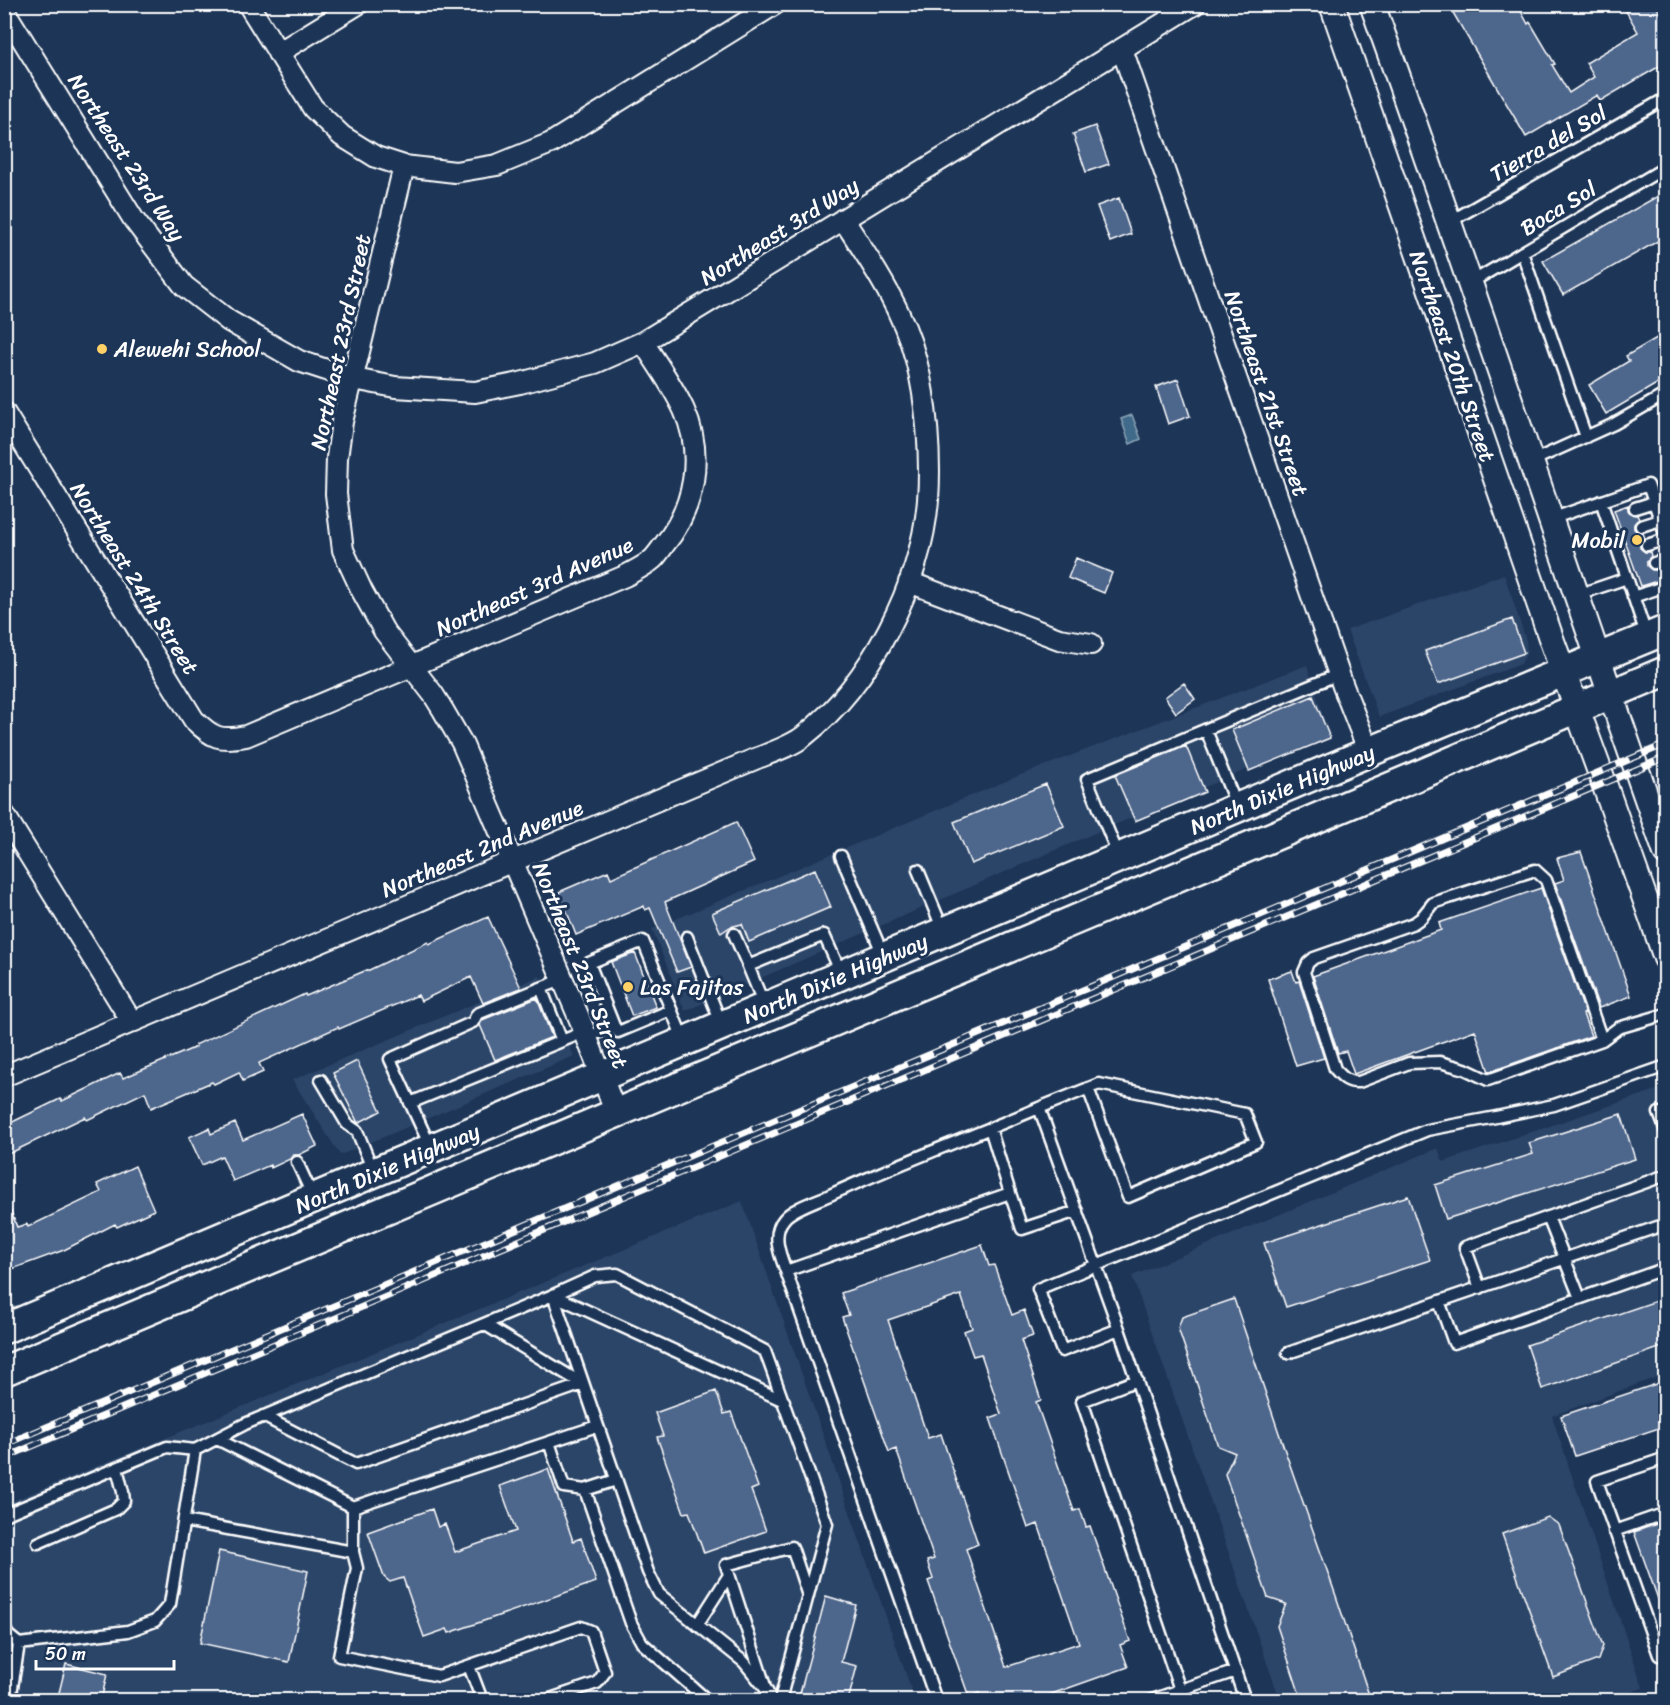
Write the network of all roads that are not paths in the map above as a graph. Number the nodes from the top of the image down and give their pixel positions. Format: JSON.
{"nodes":[{"id":1,"x":248,"y":4,"type":"edge"},
{"id":2,"x":357,"y":4,"type":"edge"},
{"id":3,"x":776,"y":4,"type":"edge"},
{"id":4,"x":1194,"y":4,"type":"edge"},
{"id":5,"x":1332,"y":4,"type":"edge"},
{"id":6,"x":1377,"y":7,"type":"edge"},
{"id":7,"x":4,"y":10,"type":"edge"},
{"id":8,"x":1122,"y":49,"type":"junction"},
{"id":9,"x":278,"y":53,"type":"junction"},
{"id":10,"x":1665,"y":98,"type":"edge"},
{"id":11,"x":404,"y":166,"type":"junction"},
{"id":12,"x":1665,"y":167,"type":"edge"},
{"id":13,"x":843,"y":219,"type":"junction"},
{"id":14,"x":1449,"y":222,"type":"junction"},
{"id":15,"x":1521,"y":252,"type":"junction"},
{"id":16,"x":1470,"y":283,"type":"junction"},
{"id":17,"x":643,"y":342,"type":"junction"},
{"id":18,"x":1501,"y":371,"type":"junction"},
{"id":19,"x":354,"y":379,"type":"junction"},
{"id":20,"x":1464,"y":388,"type":"junction"},
{"id":21,"x":1665,"y":394,"type":"edge"},
{"id":22,"x":4,"y":412,"type":"edge"},
{"id":23,"x":1586,"y":437,"type":"junction"},
{"id":24,"x":1532,"y":460,"type":"junction"},
{"id":25,"x":1601,"y":501,"type":"junction"},
{"id":26,"x":1654,"y":502,"type":"junction"},
{"id":27,"x":1635,"y":508,"type":"dead end"},
{"id":28,"x":1551,"y":519,"type":"junction"},
{"id":29,"x":1660,"y":519,"type":"junction"},
{"id":30,"x":1641,"y":526,"type":"dead end"},
{"id":31,"x":1665,"y":538,"type":"edge"},
{"id":32,"x":1647,"y":545,"type":"dead end"},
{"id":33,"x":1665,"y":559,"type":"edge"},
{"id":34,"x":1654,"y":563,"type":"dead end"},
{"id":35,"x":1629,"y":573,"type":"junction"},
{"id":36,"x":1664,"y":581,"type":"edge"},
{"id":37,"x":909,"y":582,"type":"junction"},
{"id":38,"x":1635,"y":591,"type":"junction"},
{"id":39,"x":1576,"y":595,"type":"junction"},
{"id":40,"x":1656,"y":633,"type":"edge"},
{"id":41,"x":1091,"y":644,"type":"dead end"},
{"id":42,"x":1598,"y":658,"type":"junction"},
{"id":43,"x":411,"y":667,"type":"junction"},
{"id":44,"x":1563,"y":671,"type":"junction"},
{"id":45,"x":1665,"y":671,"type":"edge"},
{"id":46,"x":1338,"y":674,"type":"junction"},
{"id":47,"x":1610,"y":694,"type":"junction"},
{"id":48,"x":1577,"y":707,"type":"junction"},
{"id":49,"x":1206,"y":730,"type":"junction"},
{"id":50,"x":246,"y":736,"type":"joint"},
{"id":51,"x":1369,"y":752,"type":"junction"},
{"id":52,"x":1238,"y":808,"type":"junction"},
{"id":53,"x":4,"y":814,"type":"edge"},
{"id":54,"x":1665,"y":853,"type":"edge"},
{"id":55,"x":840,"y":856,"type":"dead end"},
{"id":56,"x":1120,"y":858,"type":"junction"},
{"id":57,"x":512,"y":862,"type":"junction"},
{"id":58,"x":918,"y":870,"type":"dead end"},
{"id":59,"x":1054,"y":885,"type":"junction"},
{"id":60,"x":1069,"y":922,"type":"junction"},
{"id":61,"x":944,"y":932,"type":"junction"},
{"id":62,"x":734,"y":934,"type":"dead end"},
{"id":63,"x":687,"y":937,"type":"dead end"},
{"id":64,"x":1664,"y":948,"type":"edge"},
{"id":65,"x":884,"y":957,"type":"junction"},
{"id":66,"x":747,"y":966,"type":"junction"},
{"id":67,"x":842,"y":975,"type":"junction"},
{"id":68,"x":562,"y":980,"type":"junction"},
{"id":69,"x":541,"y":988,"type":"junction"},
{"id":70,"x":766,"y":1008,"type":"junction"},
{"id":71,"x":671,"y":1010,"type":"junction"},
{"id":72,"x":1665,"y":1014,"type":"edge"},
{"id":73,"x":132,"y":1022,"type":"junction"},
{"id":74,"x":614,"y":1026,"type":"junction"},
{"id":75,"x":723,"y":1026,"type":"junction"},
{"id":76,"x":585,"y":1035,"type":"junction"},
{"id":77,"x":1602,"y":1040,"type":"junction"},
{"id":78,"x":562,"y":1041,"type":"junction"},
{"id":79,"x":684,"y":1042,"type":"junction"},
{"id":80,"x":1665,"y":1066,"type":"edge"},
{"id":81,"x":4,"y":1076,"type":"edge"},
{"id":82,"x":602,"y":1077,"type":"junction"},
{"id":83,"x":321,"y":1080,"type":"dead end"},
{"id":84,"x":1088,"y":1088,"type":"junction"},
{"id":85,"x":410,"y":1103,"type":"junction"},
{"id":86,"x":1039,"y":1108,"type":"junction"},
{"id":87,"x":616,"y":1113,"type":"junction"},
{"id":88,"x":1659,"y":1113,"type":"dead end"},
{"id":89,"x":990,"y":1128,"type":"junction"},
{"id":90,"x":1665,"y":1131,"type":"edge"},
{"id":91,"x":431,"y":1149,"type":"junction"},
{"id":92,"x":297,"y":1162,"type":"dead end"},
{"id":93,"x":374,"y":1173,"type":"junction"},
{"id":94,"x":1665,"y":1175,"type":"edge"},
{"id":95,"x":1010,"y":1193,"type":"junction"},
{"id":96,"x":314,"y":1199,"type":"junction"},
{"id":97,"x":1077,"y":1211,"type":"junction"},
{"id":98,"x":1548,"y":1217,"type":"junction"},
{"id":99,"x":1665,"y":1224,"type":"edge"},
{"id":100,"x":1564,"y":1259,"type":"junction"},
{"id":101,"x":1096,"y":1266,"type":"junction"},
{"id":102,"x":1665,"y":1268,"type":"edge"},
{"id":103,"x":786,"y":1271,"type":"junction"},
{"id":104,"x":1480,"y":1288,"type":"junction"},
{"id":105,"x":553,"y":1295,"type":"junction"},
{"id":106,"x":1580,"y":1298,"type":"junction"},
{"id":107,"x":1439,"y":1301,"type":"junction"},
{"id":108,"x":484,"y":1324,"type":"junction"},
{"id":109,"x":4,"y":1329,"type":"edge"},
{"id":110,"x":1119,"y":1329,"type":"junction"},
{"id":111,"x":1288,"y":1353,"type":"dead end"},
{"id":112,"x":4,"y":1371,"type":"edge"},
{"id":113,"x":1137,"y":1380,"type":"junction"},
{"id":114,"x":583,"y":1384,"type":"junction"},
{"id":115,"x":784,"y":1401,"type":"junction"},
{"id":116,"x":263,"y":1416,"type":"junction"},
{"id":117,"x":597,"y":1426,"type":"junction"},
{"id":118,"x":217,"y":1438,"type":"junction"},
{"id":119,"x":549,"y":1442,"type":"junction"},
{"id":120,"x":195,"y":1450,"type":"junction"},
{"id":121,"x":1665,"y":1458,"type":"edge"},
{"id":122,"x":117,"y":1468,"type":"junction"},
{"id":123,"x":616,"y":1480,"type":"junction"},
{"id":124,"x":585,"y":1490,"type":"junction"},
{"id":125,"x":353,"y":1507,"type":"junction"},
{"id":126,"x":1665,"y":1513,"type":"edge"},
{"id":127,"x":4,"y":1515,"type":"edge"},
{"id":128,"x":184,"y":1521,"type":"junction"},
{"id":129,"x":1614,"y":1531,"type":"junction"},
{"id":130,"x":38,"y":1544,"type":"dead end"},
{"id":131,"x":352,"y":1552,"type":"junction"},
{"id":132,"x":729,"y":1575,"type":"junction"},
{"id":133,"x":808,"y":1596,"type":"junction"},
{"id":134,"x":697,"y":1625,"type":"junction"},
{"id":135,"x":4,"y":1628,"type":"edge"},
{"id":136,"x":19,"y":1644,"type":"junction"},
{"id":137,"x":1665,"y":1653,"type":"edge"},
{"id":138,"x":469,"y":1666,"type":"junction"},
{"id":139,"x":1236,"y":1671,"type":"junction"},
{"id":140,"x":766,"y":1689,"type":"junction"},
{"id":141,"x":1180,"y":1690,"type":"junction"},
{"id":142,"x":10,"y":1701,"type":"edge"},
{"id":143,"x":482,"y":1701,"type":"edge"},
{"id":144,"x":548,"y":1701,"type":"edge"},
{"id":145,"x":707,"y":1701,"type":"edge"},
{"id":146,"x":771,"y":1701,"type":"edge"},
{"id":147,"x":780,"y":1701,"type":"edge"},
{"id":148,"x":936,"y":1701,"type":"edge"},
{"id":149,"x":1152,"y":1701,"type":"edge"},
{"id":150,"x":1245,"y":1701,"type":"edge"}],
"edges":[{"from":1,"to":9,"type":"street"},
{"from":2,"to":9,"type":"street"},
{"from":3,"to":11,"type":"street"},
{"from":4,"to":8,"type":"street","name":"Northeast 3rd Way"},
{"from":5,"to":20,"type":"street","name":"Northeast 20th Street"},
{"from":6,"to":14,"type":"street","name":"Northeast 20th Street"},
{"from":7,"to":19,"type":"street","name":"Northeast 23rd Way"},
{"from":8,"to":13,"type":"street","name":"Northeast 3rd Way"},
{"from":8,"to":46,"type":"street","name":"Northeast 21st Street"},
{"from":9,"to":11,"type":"street"},
{"from":10,"to":14,"type":"lane","name":"Tierra del Sol"},
{"from":11,"to":19,"type":"street","name":"Northeast 23rd Street"},
{"from":12,"to":15,"type":"lane","name":"Boca Sol"},
{"from":13,"to":17,"type":"street","name":"Northeast 3rd Way"},
{"from":13,"to":37,"type":"street","name":"Northeast 2nd Avenue"},
{"from":14,"to":16,"type":"street","name":"Northeast 20th Street"},
{"from":15,"to":16,"type":"lane","name":"Boca Sol"},
{"from":15,"to":23,"type":"lane"},
{"from":16,"to":18,"type":"street","name":"Northeast 20th Street"},
{"from":17,"to":19,"type":"street","name":"Northeast 3rd Way"},
{"from":17,"to":43,"type":"street","name":"Northeast 3rd Avenue"},
{"from":18,"to":20,"type":"street"},
{"from":18,"to":24,"type":"street","name":"Northeast 20th Street"},
{"from":19,"to":43,"type":"street","name":"Northeast 23rd Street"},
{"from":20,"to":44,"type":"street","name":"Northeast 20th Street"},
{"from":21,"to":23,"type":"lane"},
{"from":22,"to":50,"type":"street","name":"Northeast 24th Street"},
{"from":23,"to":24,"type":"lane"},
{"from":24,"to":28,"type":"street","name":"Northeast 20th Street"},
{"from":25,"to":26,"type":"lane"},
{"from":25,"to":28,"type":"lane"},
{"from":25,"to":35,"type":"lane"},
{"from":26,"to":27,"type":"lane"},
{"from":26,"to":29,"type":"lane"},
{"from":28,"to":39,"type":"street","name":"Northeast 20th Street"},
{"from":29,"to":30,"type":"lane"},
{"from":29,"to":31,"type":"lane"},
{"from":31,"to":32,"type":"lane"},
{"from":33,"to":34,"type":"lane"},
{"from":35,"to":38,"type":"lane"},
{"from":35,"to":39,"type":"lane"},
{"from":36,"to":38,"type":"lane"},
{"from":37,"to":41,"type":"street"},
{"from":37,"to":57,"type":"street","name":"Northeast 2nd Avenue"},
{"from":38,"to":40,"type":"lane"},
{"from":39,"to":42,"type":"street","name":"Northeast 20th Street"},
{"from":40,"to":42,"type":"main road","name":"North Dixie Highway"},
{"from":42,"to":44,"type":"main road","name":"North Dixie Highway"},
{"from":42,"to":47,"type":"street","name":"Northeast 20th Street"},
{"from":43,"to":50,"type":"street","name":"Northeast 3rd Avenue"},
{"from":43,"to":57,"type":"street","name":"Northeast 23rd Street"},
{"from":44,"to":48,"type":"street","name":"Northeast 20th Street"},
{"from":44,"to":51,"type":"main road","name":"North Dixie Highway"},
{"from":45,"to":47,"type":"main road","name":"North Dixie Highway"},
{"from":46,"to":49,"type":"lane"},
{"from":46,"to":51,"type":"street","name":"Northeast 21st Street"},
{"from":47,"to":48,"type":"main road","name":"North Dixie Highway"},
{"from":47,"to":54,"type":"street","name":"Northeast 20th Street"},
{"from":48,"to":60,"type":"main road","name":"North Dixie Highway"},
{"from":48,"to":64,"type":"street","name":"Northeast 20th Street"},
{"from":49,"to":52,"type":"lane"},
{"from":49,"to":56,"type":"lane"},
{"from":51,"to":52,"type":"main road","name":"North Dixie Highway"},
{"from":52,"to":56,"type":"main road","name":"North Dixie Highway"},
{"from":53,"to":73,"type":"street"},
{"from":55,"to":65,"type":"lane"},
{"from":56,"to":59,"type":"main road","name":"North Dixie Highway"},
{"from":57,"to":68,"type":"street","name":"Northeast 23rd Street"},
{"from":57,"to":73,"type":"street","name":"Northeast 2nd Avenue"},
{"from":58,"to":61,"type":"lane"},
{"from":59,"to":60,"type":"main road"},
{"from":59,"to":61,"type":"main road","name":"North Dixie Highway"},
{"from":60,"to":87,"type":"main road","name":"North Dixie Highway"},
{"from":61,"to":65,"type":"main road","name":"North Dixie Highway"},
{"from":62,"to":66,"type":"lane"},
{"from":63,"to":75,"type":"lane"},
{"from":65,"to":67,"type":"main road","name":"North Dixie Highway"},
{"from":66,"to":67,"type":"lane"},
{"from":66,"to":70,"type":"lane"},
{"from":67,"to":70,"type":"main road","name":"North Dixie Highway"},
{"from":68,"to":69,"type":"lane"},
{"from":68,"to":76,"type":"street","name":"Northeast 23rd Street"},
{"from":69,"to":78,"type":"lane"},
{"from":69,"to":85,"type":"lane"},
{"from":70,"to":75,"type":"main road","name":"North Dixie Highway"},
{"from":71,"to":74,"type":"lane"},
{"from":71,"to":74,"type":"lane"},
{"from":71,"to":79,"type":"lane"},
{"from":72,"to":77,"type":"lane"},
{"from":73,"to":81,"type":"street","name":"Northeast 2nd Avenue"},
{"from":74,"to":76,"type":"lane"},
{"from":75,"to":79,"type":"main road","name":"North Dixie Highway"},
{"from":76,"to":78,"type":"lane"},
{"from":76,"to":82,"type":"street","name":"Northeast 23rd Street"},
{"from":77,"to":77,"type":"lane"},
{"from":78,"to":85,"type":"lane"},
{"from":79,"to":82,"type":"main road","name":"North Dixie Highway"},
{"from":80,"to":101,"type":"lane"},
{"from":82,"to":87,"type":"street","name":"Northeast 23rd Street"},
{"from":82,"to":91,"type":"main road","name":"North Dixie Highway"},
{"from":83,"to":93,"type":"lane"},
{"from":84,"to":84,"type":"lane"},
{"from":84,"to":86,"type":"lane"},
{"from":85,"to":91,"type":"lane"},
{"from":86,"to":89,"type":"lane"},
{"from":86,"to":97,"type":"lane"},
{"from":87,"to":112,"type":"main road","name":"North Dixie Highway"},
{"from":88,"to":90,"type":"lane"},
{"from":89,"to":95,"type":"lane"},
{"from":89,"to":103,"type":"lane"},
{"from":91,"to":93,"type":"main road","name":"North Dixie Highway"},
{"from":92,"to":96,"type":"lane"},
{"from":93,"to":96,"type":"main road","name":"North Dixie Highway"},
{"from":94,"to":98,"type":"lane"},
{"from":95,"to":97,"type":"lane"},
{"from":95,"to":103,"type":"lane"},
{"from":96,"to":109,"type":"main road","name":"North Dixie Highway"},
{"from":97,"to":101,"type":"lane"},
{"from":98,"to":100,"type":"lane"},
{"from":98,"to":104,"type":"lane"},
{"from":99,"to":100,"type":"lane"},
{"from":100,"to":104,"type":"lane"},
{"from":100,"to":106,"type":"lane"},
{"from":101,"to":110,"type":"lane"},
{"from":101,"to":110,"type":"lane"},
{"from":102,"to":106,"type":"lane"},
{"from":103,"to":148,"type":"lane"},
{"from":104,"to":107,"type":"lane"},
{"from":105,"to":108,"type":"lane"},
{"from":105,"to":114,"type":"lane"},
{"from":105,"to":115,"type":"lane"},
{"from":105,"to":115,"type":"lane"},
{"from":106,"to":107,"type":"lane"},
{"from":107,"to":111,"type":"lane"},
{"from":108,"to":114,"type":"lane"},
{"from":108,"to":116,"type":"lane"},
{"from":110,"to":113,"type":"lane"},
{"from":113,"to":139,"type":"lane"},
{"from":113,"to":141,"type":"lane"},
{"from":114,"to":116,"type":"lane"},
{"from":114,"to":117,"type":"lane"},
{"from":115,"to":133,"type":"lane"},
{"from":116,"to":118,"type":"lane"},
{"from":117,"to":119,"type":"lane"},
{"from":117,"to":123,"type":"lane"},
{"from":118,"to":120,"type":"lane"},
{"from":118,"to":125,"type":"lane"},
{"from":119,"to":124,"type":"lane"},
{"from":119,"to":125,"type":"lane"},
{"from":120,"to":122,"type":"lane"},
{"from":120,"to":128,"type":"lane"},
{"from":121,"to":129,"type":"lane"},
{"from":122,"to":127,"type":"lane"},
{"from":122,"to":130,"type":"lane"},
{"from":123,"to":124,"type":"lane"},
{"from":123,"to":134,"type":"lane"},
{"from":124,"to":145,"type":"lane"},
{"from":125,"to":131,"type":"lane"},
{"from":126,"to":129,"type":"lane"},
{"from":128,"to":131,"type":"lane"},
{"from":128,"to":136,"type":"lane"},
{"from":129,"to":137,"type":"lane"},
{"from":131,"to":138,"type":"lane"},
{"from":132,"to":133,"type":"lane"},
{"from":132,"to":134,"type":"lane"},
{"from":132,"to":140,"type":"lane"},
{"from":133,"to":147,"type":"lane"},
{"from":134,"to":140,"type":"lane"},
{"from":135,"to":136,"type":"lane"},
{"from":136,"to":142,"type":"lane"},
{"from":138,"to":143,"type":"lane"},
{"from":138,"to":144,"type":"lane"},
{"from":139,"to":141,"type":"lane"},
{"from":139,"to":150,"type":"lane"},
{"from":140,"to":146,"type":"lane"},
{"from":141,"to":149,"type":"lane"}]}
